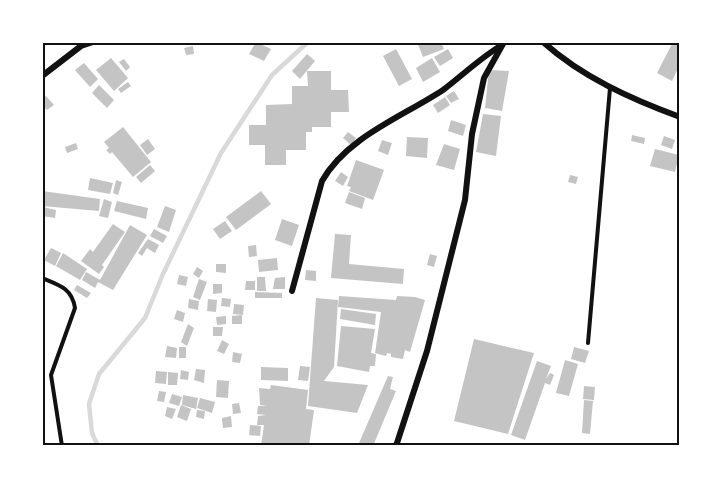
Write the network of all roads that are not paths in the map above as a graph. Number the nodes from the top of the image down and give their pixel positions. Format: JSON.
{"nodes":[{"id":1,"x":93,"y":42,"type":"edge"},
{"id":2,"x":543,"y":42,"type":"edge"},
{"id":3,"x":503,"y":43,"type":"edge"},
{"id":4,"x":42,"y":76,"type":"edge"},
{"id":5,"x":610,"y":87,"type":"junction"},
{"id":6,"x":680,"y":117,"type":"edge"},
{"id":7,"x":42,"y":278,"type":"edge"},
{"id":8,"x":292,"y":291,"type":"dead end"},
{"id":9,"x":588,"y":343,"type":"dead end"},
{"id":10,"x":62,"y":446,"type":"edge"},
{"id":11,"x":396,"y":446,"type":"edge"}],
"edges":[{"from":1,"to":4,"type":"street"},
{"from":2,"to":5,"type":"street"},
{"from":3,"to":8,"type":"street"},
{"from":3,"to":11,"type":"street"},
{"from":5,"to":6,"type":"street"},
{"from":5,"to":9,"type":"lane"},
{"from":7,"to":10,"type":"lane"}]}
